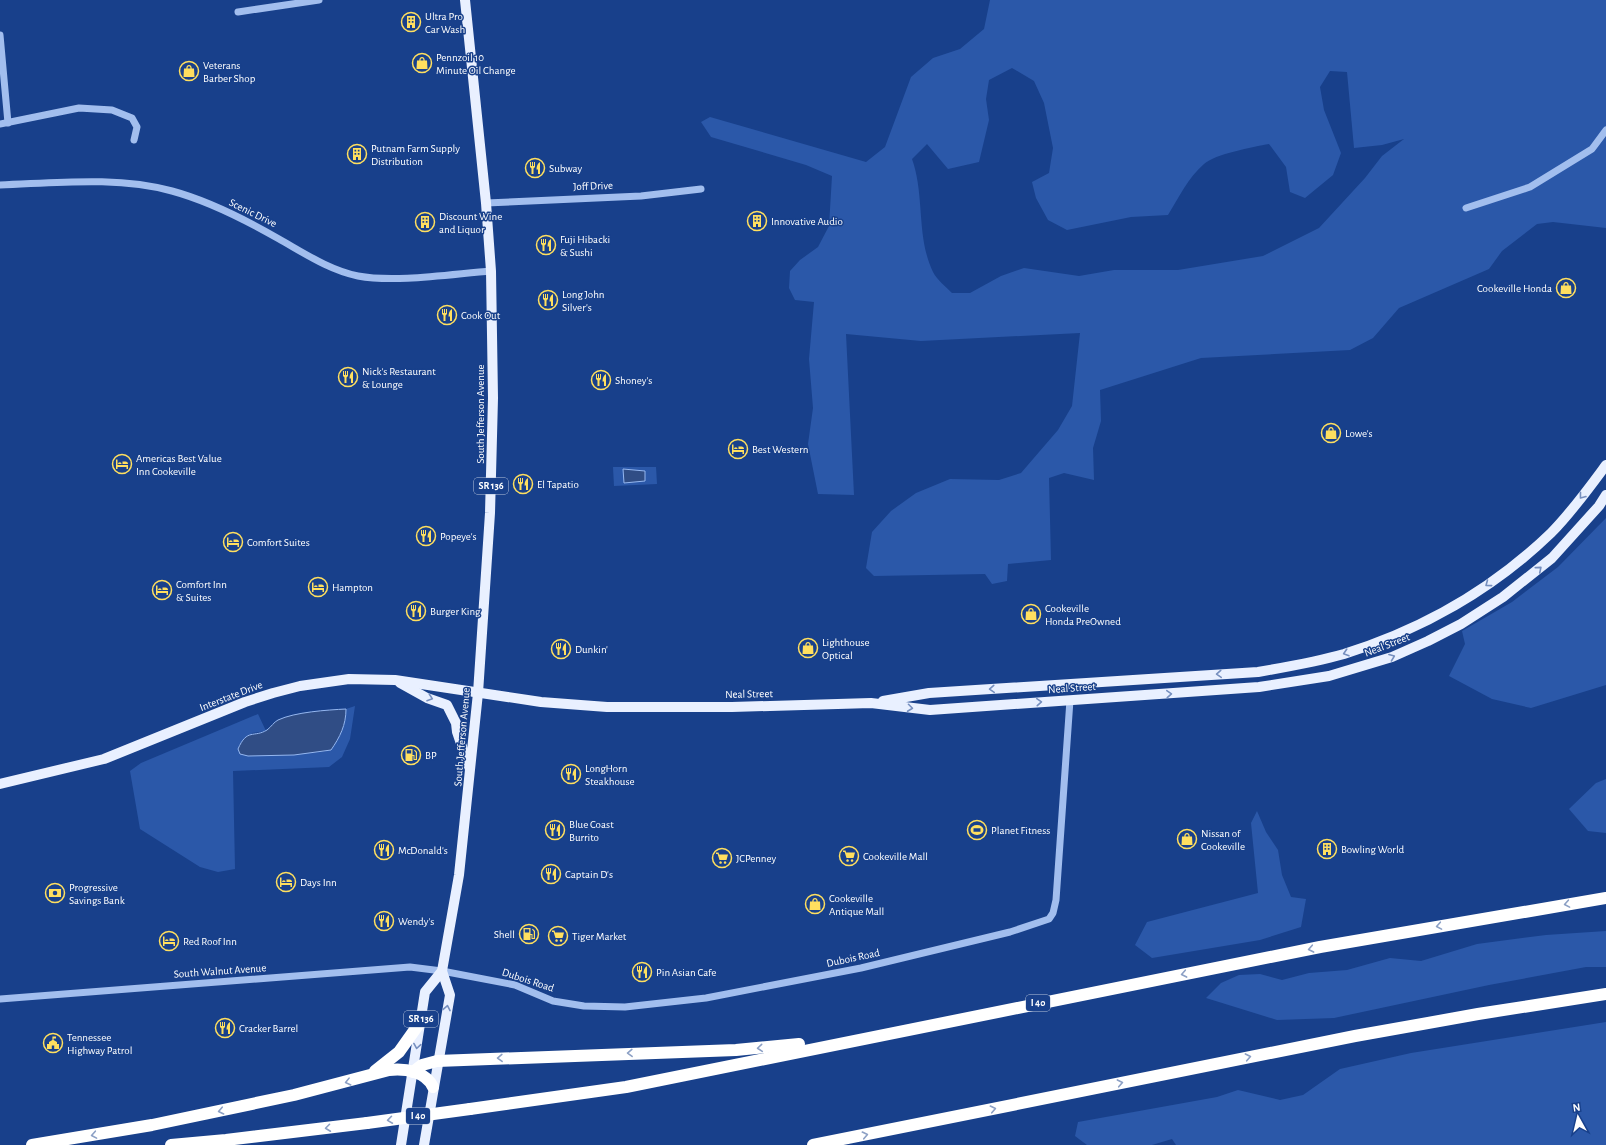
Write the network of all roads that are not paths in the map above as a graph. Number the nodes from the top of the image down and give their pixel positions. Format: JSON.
{"nodes":[{"id":1,"x":319,"y":0,"type":"edge"},
{"id":2,"x":465,"y":0,"type":"edge"},
{"id":3,"x":238,"y":12,"type":"dead end"},
{"id":4,"x":0,"y":35,"type":"edge"},
{"id":5,"x":4,"y":123,"type":"edge"},
{"id":6,"x":1606,"y":130,"type":"edge"},
{"id":7,"x":134,"y":140,"type":"dead end"},
{"id":8,"x":0,"y":185,"type":"edge"},
{"id":9,"x":701,"y":189,"type":"dead end"},
{"id":10,"x":486,"y":203,"type":"junction"},
{"id":11,"x":1466,"y":208,"type":"dead end"},
{"id":12,"x":490,"y":271,"type":"junction"},
{"id":13,"x":1606,"y":465,"type":"edge"},
{"id":14,"x":1606,"y":495,"type":"edge"},
{"id":15,"x":395,"y":680,"type":"junction"},
{"id":16,"x":478,"y":693,"type":"junction"},
{"id":17,"x":1070,"y":700,"type":"junction"},
{"id":18,"x":871,"y":703,"type":"junction"},
{"id":19,"x":471,"y":771,"type":"junction"},
{"id":20,"x":0,"y":784,"type":"edge"},
{"id":21,"x":1606,"y":898,"type":"edge"},
{"id":22,"x":442,"y":971,"type":"junction"},
{"id":23,"x":1606,"y":994,"type":"edge"},
{"id":24,"x":0,"y":999,"type":"edge"},
{"id":25,"x":421,"y":1021,"type":"junction"},
{"id":26,"x":854,"y":1040,"type":"junction"},
{"id":27,"x":437,"y":1060,"type":"junction"},
{"id":28,"x":413,"y":1072,"type":"junction"},
{"id":29,"x":367,"y":1077,"type":"junction"},
{"id":30,"x":433,"y":1087,"type":"junction"},
{"id":31,"x":840,"y":1140,"type":"junction"},
{"id":32,"x":32,"y":1145,"type":"edge"},
{"id":33,"x":171,"y":1145,"type":"edge"},
{"id":34,"x":402,"y":1145,"type":"edge"},
{"id":35,"x":424,"y":1145,"type":"edge"},
{"id":36,"x":813,"y":1145,"type":"edge"},
{"id":37,"x":821,"y":1145,"type":"edge"}],
"edges":[{"from":1,"to":3,"type":"street"},
{"from":2,"to":10,"type":"main road","name":"South Jefferson Avenue","number":"SR 136"},
{"from":4,"to":5,"type":"street"},
{"from":5,"to":7,"type":"street"},
{"from":6,"to":11,"type":"street"},
{"from":8,"to":12,"type":"street","name":"Scenic Drive"},
{"from":9,"to":10,"type":"street","name":"Joff Drive"},
{"from":10,"to":12,"type":"main road","name":"South Jefferson Avenue","number":"SR 136"},
{"from":12,"to":16,"type":"main road","name":"South Jefferson Avenue","number":"SR 136"},
{"from":13,"to":18,"type":"main road","name":"Neal Street","one_way":true},
{"from":17,"to":14,"type":"main road","name":"Neal Street","one_way":true},
{"from":15,"to":16,"type":"main road","name":"Interstate Drive"},
{"from":15,"to":19,"type":"main road","one_way":true},
{"from":15,"to":20,"type":"main road","name":"Interstate Drive"},
{"from":16,"to":18,"type":"main road","name":"Neal Street"},
{"from":16,"to":19,"type":"main road","name":"South Jefferson Avenue","number":"SR 136"},
{"from":18,"to":17,"type":"main road","name":"Neal Street","one_way":true},
{"from":17,"to":22,"type":"street","name":"Dubois Road"},
{"from":19,"to":22,"type":"main road","name":"South Jefferson Avenue","number":"SR 136"},
{"from":21,"to":26,"type":"highway","number":"I 40","one_way":true},
{"from":22,"to":24,"type":"street","name":"South Walnut Avenue"},
{"from":22,"to":25,"type":"main road","name":"South Jefferson Avenue","number":"SR 136"},
{"from":27,"to":22,"type":"main road","name":"South Jefferson Avenue","number":"SR 136","one_way":true},
{"from":31,"to":23,"type":"highway","one_way":true},
{"from":25,"to":28,"type":"main road","name":"South Jefferson Avenue","number":"SR 136","one_way":true},
{"from":25,"to":29,"type":"highway"},
{"from":26,"to":27,"type":"highway","one_way":true},
{"from":26,"to":33,"type":"highway","number":"I 40","one_way":true,"bridge":true},
{"from":27,"to":28,"type":"highway"},
{"from":27,"to":30,"type":"main road","name":"South Jefferson Avenue","number":"SR 136"},
{"from":28,"to":29,"type":"highway"},
{"from":28,"to":30,"type":"highway"},
{"from":28,"to":34,"type":"main road","name":"South Jefferson Avenue","number":"SR 136"},
{"from":29,"to":32,"type":"highway","one_way":true},
{"from":30,"to":35,"type":"main road","name":"South Jefferson Avenue","number":"SR 136"},
{"from":31,"to":36,"type":"highway"},
{"from":31,"to":37,"type":"highway"}]}
